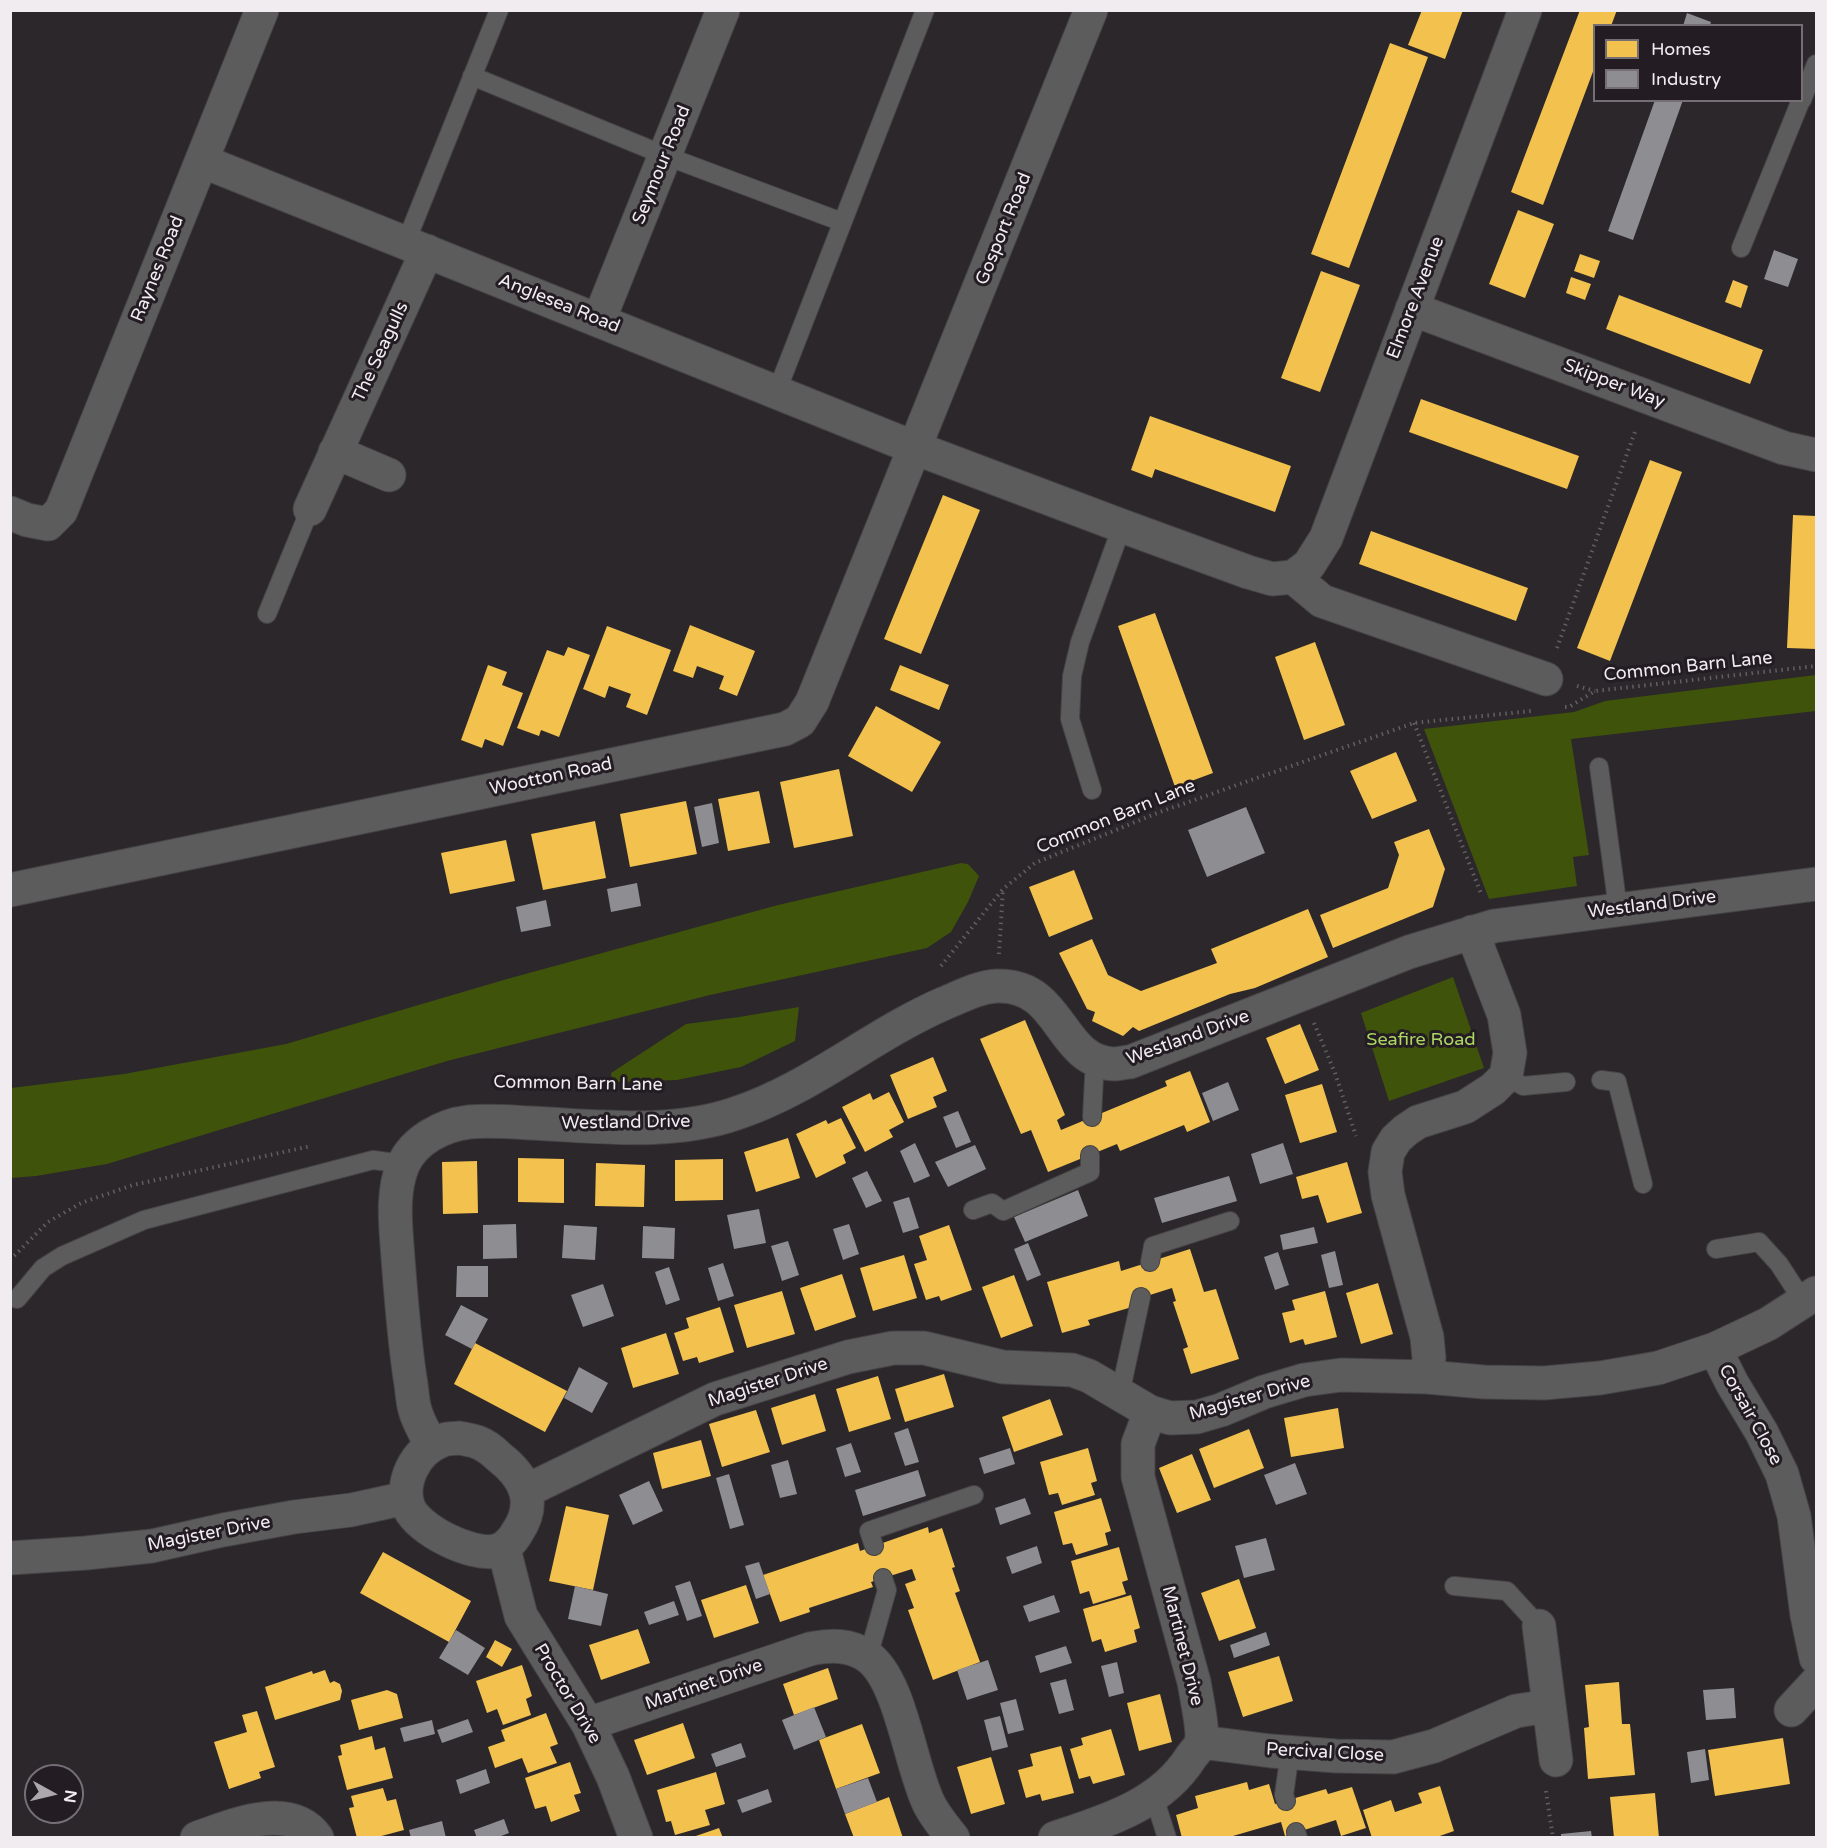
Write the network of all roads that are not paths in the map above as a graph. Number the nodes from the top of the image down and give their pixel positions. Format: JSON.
{"nodes":[{"id":1,"x":262,"y":10,"type":"edge"},
{"id":2,"x":499,"y":10,"type":"edge"},
{"id":3,"x":723,"y":10,"type":"edge"},
{"id":4,"x":926,"y":10,"type":"edge"},
{"id":5,"x":1091,"y":10,"type":"edge"},
{"id":6,"x":1525,"y":10,"type":"edge"},
{"id":7,"x":1816,"y":64,"type":"edge"},
{"id":8,"x":472,"y":76,"type":"junction"},
{"id":9,"x":1803,"y":95,"type":"edge"},
{"id":10,"x":1800,"y":102,"type":"edge"},
{"id":11,"x":666,"y":156,"type":"junction"},
{"id":12,"x":202,"y":160,"type":"junction"},
{"id":13,"x":842,"y":222,"type":"junction"},
{"id":14,"x":416,"y":247,"type":"junction"},
{"id":15,"x":1741,"y":248,"type":"dead end"},
{"id":16,"x":1412,"y":309,"type":"junction"},
{"id":17,"x":599,"y":320,"type":"junction"},
{"id":18,"x":777,"y":391,"type":"junction"},
{"id":19,"x":915,"y":448,"type":"junction"},
{"id":20,"x":334,"y":452,"type":"junction"},
{"id":21,"x":1816,"y":455,"type":"edge"},
{"id":22,"x":388,"y":475,"type":"dead end"},
{"id":23,"x":310,"y":509,"type":"joint"},
{"id":24,"x":10,"y":513,"type":"edge"},
{"id":25,"x":1122,"y":526,"type":"junction"},
{"id":26,"x":1293,"y":577,"type":"junction"},
{"id":27,"x":267,"y":614,"type":"dead end"},
{"id":28,"x":1552,"y":693,"type":"road end"},
{"id":29,"x":1599,"y":767,"type":"dead end"},
{"id":30,"x":1092,"y":790,"type":"dead end"},
{"id":31,"x":1816,"y":884,"type":"edge"},
{"id":32,"x":10,"y":890,"type":"edge"},
{"id":33,"x":1618,"y":909,"type":"junction"},
{"id":34,"x":1483,"y":929,"type":"junction"},
{"id":35,"x":1095,"y":1059,"type":"junction"},
{"id":36,"x":1506,"y":1076,"type":"junction"},
{"id":37,"x":1601,"y":1080,"type":"dead end"},
{"id":38,"x":1566,"y":1082,"type":"dead end"},
{"id":39,"x":1092,"y":1117,"type":"dead end"},
{"id":40,"x":1090,"y":1155,"type":"dead end"},
{"id":41,"x":404,"y":1164,"type":"junction"},
{"id":42,"x":1643,"y":1184,"type":"dead end"},
{"id":43,"x":973,"y":1210,"type":"dead end"},
{"id":44,"x":1230,"y":1221,"type":"dead end"},
{"id":45,"x":1716,"y":1249,"type":"dead end"},
{"id":46,"x":1150,"y":1262,"type":"dead end"},
{"id":47,"x":1142,"y":1297,"type":"dead end"},
{"id":48,"x":1810,"y":1297,"type":"edge"},
{"id":49,"x":16,"y":1299,"type":"dead end"},
{"id":50,"x":1715,"y":1349,"type":"junction"},
{"id":51,"x":1427,"y":1377,"type":"junction"},
{"id":52,"x":1120,"y":1394,"type":"junction"},
{"id":53,"x":1150,"y":1412,"type":"junction"},
{"id":54,"x":432,"y":1445,"type":"junction"},
{"id":55,"x":526,"y":1491,"type":"junction"},
{"id":56,"x":974,"y":1495,"type":"dead end"},
{"id":57,"x":406,"y":1498,"type":"junction"},
{"id":58,"x":874,"y":1546,"type":"dead end"},
{"id":59,"x":504,"y":1549,"type":"junction"},
{"id":60,"x":10,"y":1558,"type":"edge"},
{"id":61,"x":884,"y":1578,"type":"dead end"},
{"id":62,"x":1454,"y":1586,"type":"dead end"},
{"id":63,"x":1539,"y":1626,"type":"joint"},
{"id":64,"x":868,"y":1657,"type":"junction"},
{"id":65,"x":1816,"y":1658,"type":"edge"},
{"id":66,"x":1816,"y":1683,"type":"edge"},
{"id":67,"x":1549,"y":1706,"type":"junction"},
{"id":68,"x":1791,"y":1710,"type":"dead end"},
{"id":69,"x":588,"y":1724,"type":"junction"},
{"id":70,"x":1201,"y":1742,"type":"junction"},
{"id":71,"x":1290,"y":1752,"type":"junction"},
{"id":72,"x":1556,"y":1760,"type":"road end"},
{"id":73,"x":1154,"y":1797,"type":"junction"},
{"id":74,"x":1286,"y":1801,"type":"dead end"},
{"id":75,"x":197,"y":1838,"type":"edge"},
{"id":76,"x":317,"y":1838,"type":"edge"},
{"id":77,"x":636,"y":1838,"type":"edge"},
{"id":78,"x":953,"y":1838,"type":"edge"},
{"id":79,"x":1055,"y":1838,"type":"edge"},
{"id":80,"x":1167,"y":1838,"type":"edge"}],
"edges":[{"from":1,"to":12,"type":"street","name":"Raynes Road"},
{"from":2,"to":8,"type":"lane"},
{"from":3,"to":11,"type":"street","name":"Seymour Road"},
{"from":4,"to":13,"type":"lane"},
{"from":5,"to":19,"type":"street","name":"Gosport Road"},
{"from":6,"to":16,"type":"street","name":"Elmore Avenue"},
{"from":7,"to":9,"type":"lane"},
{"from":8,"to":11,"type":"lane"},
{"from":8,"to":14,"type":"lane"},
{"from":10,"to":15,"type":"lane"},
{"from":11,"to":13,"type":"lane"},
{"from":11,"to":17,"type":"street","name":"Seymour Road"},
{"from":12,"to":14,"type":"street","name":"Anglesea Road"},
{"from":12,"to":24,"type":"street","name":"Raynes Road"},
{"from":13,"to":18,"type":"lane"},
{"from":14,"to":17,"type":"street","name":"Anglesea Road"},
{"from":14,"to":20,"type":"street","name":"The Seagulls"},
{"from":16,"to":21,"type":"street","name":"Skipper Way"},
{"from":16,"to":26,"type":"street","name":"Elmore Avenue"},
{"from":17,"to":18,"type":"street","name":"Anglesea Road"},
{"from":18,"to":19,"type":"street","name":"Anglesea Road"},
{"from":19,"to":25,"type":"street"},
{"from":19,"to":32,"type":"street","name":"Wootton Road"},
{"from":20,"to":22,"type":"street"},
{"from":20,"to":23,"type":"street","name":"The Seagulls"},
{"from":23,"to":27,"type":"lane"},
{"from":25,"to":26,"type":"street"},
{"from":25,"to":30,"type":"lane"},
{"from":26,"to":28,"type":"street"},
{"from":29,"to":33,"type":"lane"},
{"from":31,"to":33,"type":"street","name":"Westland Drive"},
{"from":33,"to":34,"type":"street","name":"Westland Drive"},
{"from":34,"to":35,"type":"street","name":"Westland Drive"},
{"from":34,"to":36,"type":"street"},
{"from":35,"to":39,"type":"lane"},
{"from":35,"to":41,"type":"street","name":"Westland Drive"},
{"from":36,"to":38,"type":"lane"},
{"from":36,"to":51,"type":"street"},
{"from":37,"to":42,"type":"lane"},
{"from":40,"to":43,"type":"lane"},
{"from":41,"to":49,"type":"lane"},
{"from":41,"to":54,"type":"street","name":"Westland Drive"},
{"from":44,"to":46,"type":"lane"},
{"from":45,"to":48,"type":"lane"},
{"from":47,"to":52,"type":"lane"},
{"from":48,"to":50,"type":"street","name":"Magister Drive"},
{"from":50,"to":51,"type":"street","name":"Magister Drive"},
{"from":50,"to":65,"type":"street","name":"Corsair Close"},
{"from":51,"to":53,"type":"street","name":"Magister Drive"},
{"from":52,"to":53,"type":"street","name":"Magister Drive"},
{"from":52,"to":55,"type":"street","name":"Magister Drive"},
{"from":53,"to":70,"type":"street","name":"Martinet Drive"},
{"from":54,"to":55,"type":"street"},
{"from":54,"to":57,"type":"street"},
{"from":55,"to":59,"type":"street"},
{"from":56,"to":58,"type":"lane"},
{"from":57,"to":59,"type":"street"},
{"from":57,"to":60,"type":"street","name":"Magister Drive"},
{"from":59,"to":69,"type":"street","name":"Proctor Drive"},
{"from":61,"to":64,"type":"lane"},
{"from":62,"to":63,"type":"lane"},
{"from":63,"to":67,"type":"street"},
{"from":64,"to":69,"type":"street","name":"Martinet Drive"},
{"from":64,"to":78,"type":"street","name":"Martinet Drive"},
{"from":66,"to":68,"type":"street"},
{"from":67,"to":71,"type":"street","name":"Percival Close"},
{"from":67,"to":72,"type":"street"},
{"from":69,"to":77,"type":"street","name":"Proctor Drive"},
{"from":70,"to":71,"type":"street","name":"Percival Close"},
{"from":70,"to":73,"type":"street"},
{"from":71,"to":74,"type":"lane"},
{"from":73,"to":79,"type":"street"},
{"from":73,"to":80,"type":"lane"},
{"from":75,"to":76,"type":"street"}]}
